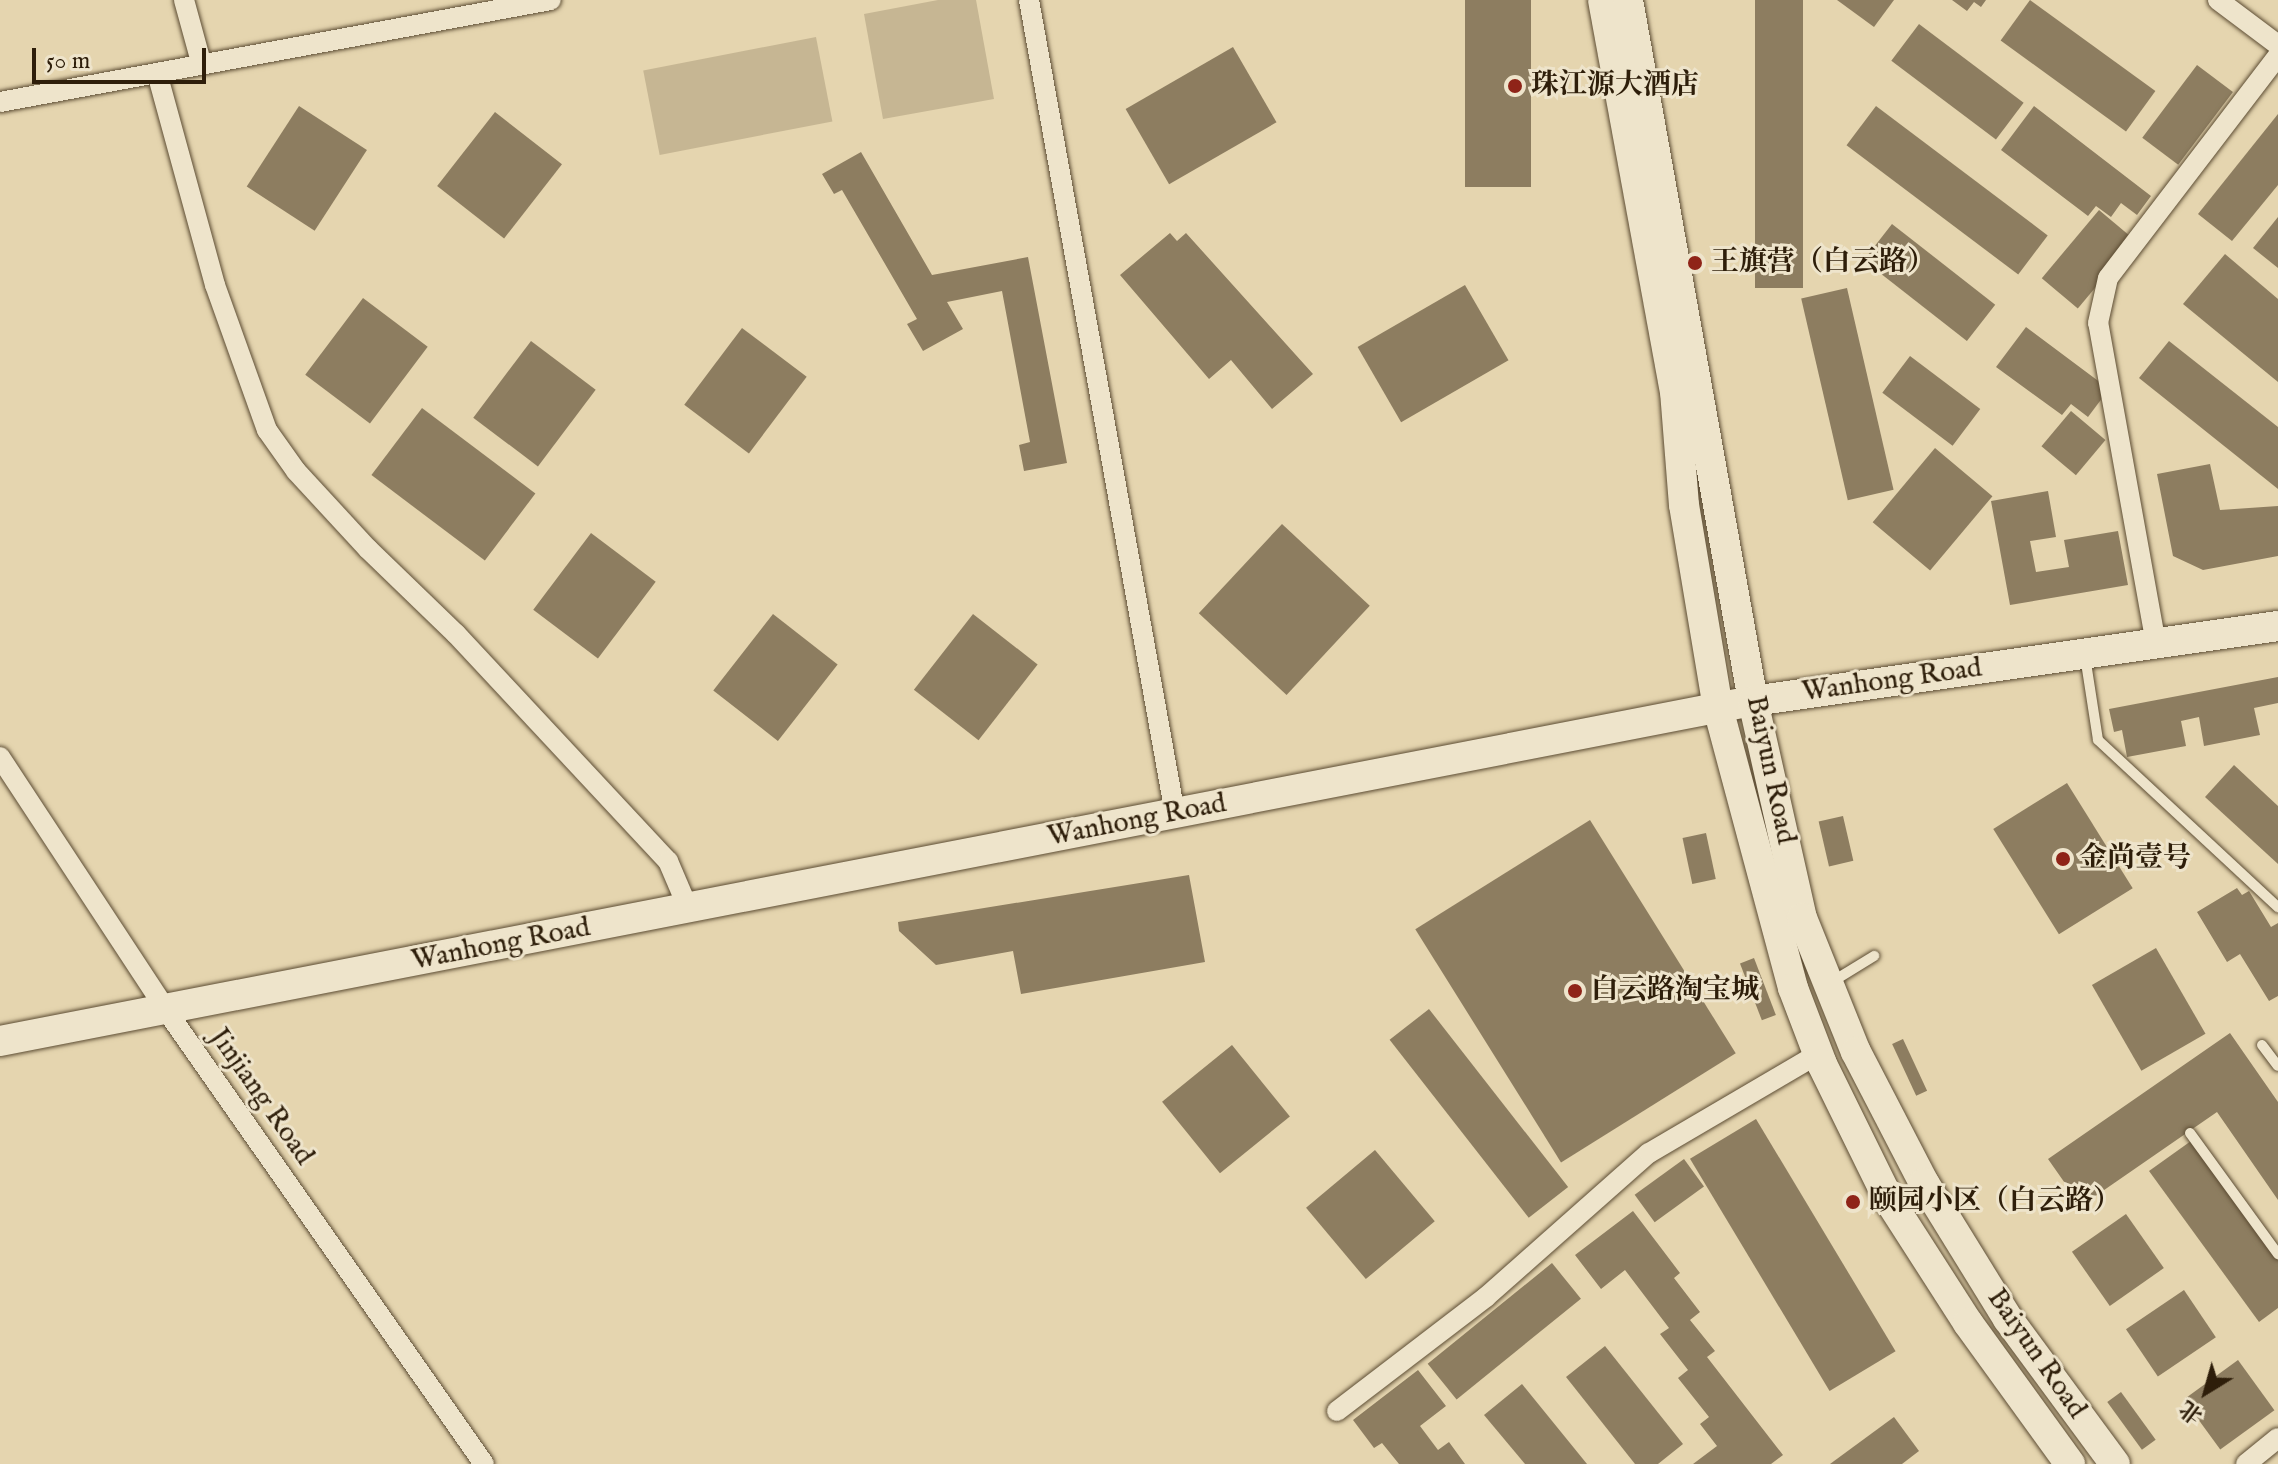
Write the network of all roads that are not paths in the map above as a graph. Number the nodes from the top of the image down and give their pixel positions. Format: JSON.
{"nodes":[{"id":1,"x":184,"y":0,"type":"edge"},
{"id":2,"x":551,"y":0,"type":"edge"},
{"id":3,"x":1029,"y":0,"type":"edge"},
{"id":4,"x":1603,"y":0,"type":"edge"},
{"id":5,"x":1628,"y":0,"type":"edge"},
{"id":6,"x":2218,"y":0,"type":"edge"},
{"id":7,"x":2278,"y":45,"type":"edge"},
{"id":8,"x":2278,"y":56,"type":"edge"},
{"id":9,"x":201,"y":62,"type":"junction"},
{"id":10,"x":157,"y":73,"type":"junction"},
{"id":11,"x":0,"y":102,"type":"edge"},
{"id":12,"x":2278,"y":626,"type":"edge"},
{"id":13,"x":2156,"y":644,"type":"junction"},
{"id":14,"x":2085,"y":654,"type":"junction"},
{"id":15,"x":1753,"y":701,"type":"junction"},
{"id":16,"x":1718,"y":708,"type":"junction"},
{"id":17,"x":0,"y":757,"type":"edge"},
{"id":18,"x":1175,"y":814,"type":"junction"},
{"id":19,"x":2278,"y":907,"type":"edge"},
{"id":20,"x":688,"y":908,"type":"junction"},
{"id":21,"x":1874,"y":956,"type":"dead end"},
{"id":22,"x":1829,"y":984,"type":"junction"},
{"id":23,"x":166,"y":1010,"type":"junction"},
{"id":24,"x":0,"y":1041,"type":"edge"},
{"id":25,"x":2262,"y":1045,"type":"dead end"},
{"id":26,"x":1818,"y":1054,"type":"junction"},
{"id":27,"x":2278,"y":1066,"type":"edge"},
{"id":28,"x":2190,"y":1133,"type":"dead end"},
{"id":29,"x":2278,"y":1254,"type":"edge"},
{"id":30,"x":1337,"y":1411,"type":"dead end"},
{"id":31,"x":2278,"y":1438,"type":"edge"},
{"id":32,"x":484,"y":1464,"type":"edge"},
{"id":33,"x":2070,"y":1464,"type":"edge"},
{"id":34,"x":2115,"y":1464,"type":"edge"},
{"id":35,"x":2246,"y":1464,"type":"edge"}],
"edges":[{"from":1,"to":9,"type":"street"},
{"from":2,"to":9,"type":"street"},
{"from":3,"to":18,"type":"street"},
{"from":4,"to":16,"type":"main road","name":"Baiyun Road"},
{"from":5,"to":15,"type":"main road","name":"Baiyun Road"},
{"from":6,"to":7,"type":"street"},
{"from":8,"to":13,"type":"street"},
{"from":9,"to":10,"type":"street"},
{"from":10,"to":11,"type":"street"},
{"from":10,"to":20,"type":"street"},
{"from":12,"to":13,"type":"main road","name":"Wanhong Road"},
{"from":13,"to":14,"type":"main road","name":"Wanhong Road"},
{"from":14,"to":15,"type":"main road","name":"Wanhong Road"},
{"from":14,"to":19,"type":"lane"},
{"from":15,"to":16,"type":"main road","name":"Wanhong Road"},
{"from":15,"to":22,"type":"main road","name":"Baiyun Road"},
{"from":16,"to":18,"type":"main road","name":"Wanhong Road"},
{"from":16,"to":26,"type":"main road","name":"Baiyun Road"},
{"from":17,"to":23,"type":"street","name":"Jinjiang Road"},
{"from":18,"to":20,"type":"main road","name":"Wanhong Road"},
{"from":20,"to":23,"type":"main road","name":"Wanhong Road"},
{"from":21,"to":22,"type":"lane"},
{"from":22,"to":34,"type":"main road","name":"Baiyun Road"},
{"from":23,"to":24,"type":"main road","name":"Wanhong Road"},
{"from":23,"to":32,"type":"street","name":"Jinjiang Road"},
{"from":25,"to":27,"type":"lane"},
{"from":26,"to":30,"type":"street"},
{"from":26,"to":33,"type":"main road","name":"Baiyun Road"},
{"from":28,"to":29,"type":"lane"},
{"from":31,"to":35,"type":"street"}]}
